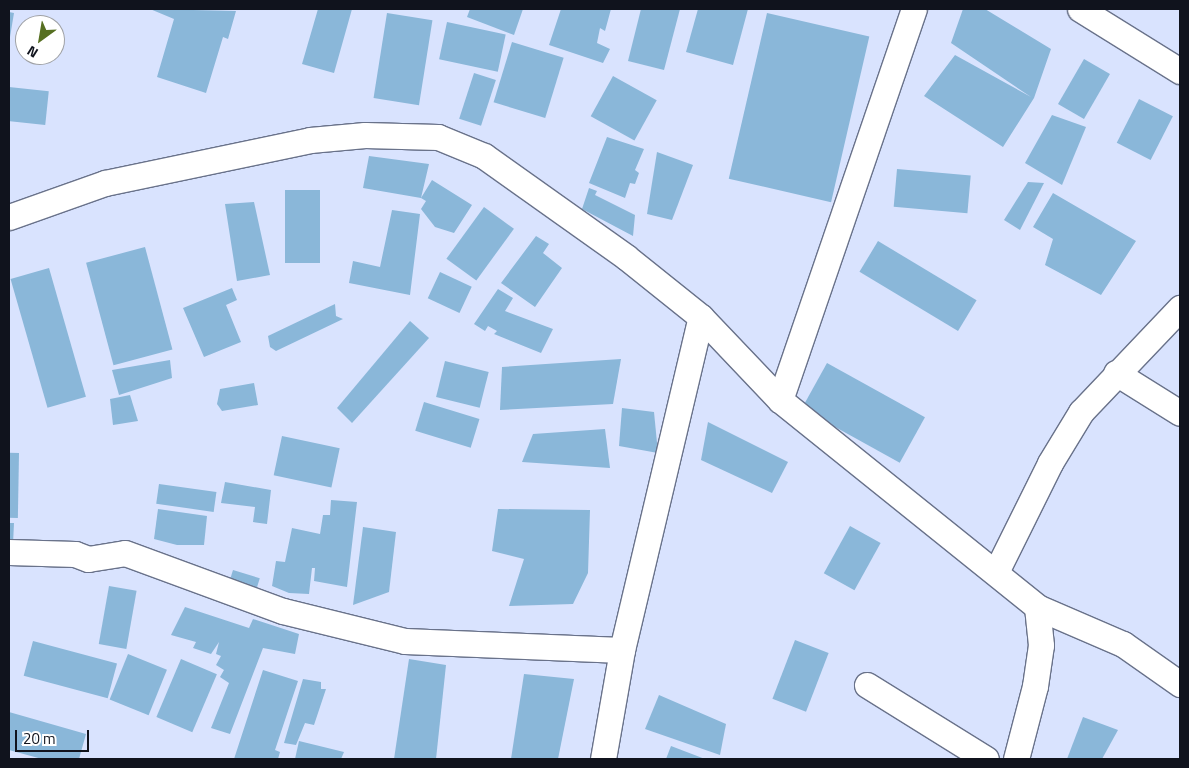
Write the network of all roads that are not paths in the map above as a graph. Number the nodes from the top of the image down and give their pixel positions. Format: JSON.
{"nodes":[{"id":1,"x":914,"y":9,"type":"edge"},
{"id":2,"x":1080,"y":9,"type":"edge"},
{"id":3,"x":1180,"y":71,"type":"edge"},
{"id":4,"x":9,"y":217,"type":"edge"},
{"id":5,"x":1180,"y":308,"type":"edge"},
{"id":6,"x":700,"y":318,"type":"junction"},
{"id":7,"x":1116,"y":373,"type":"junction"},
{"id":8,"x":780,"y":400,"type":"junction"},
{"id":9,"x":1180,"y":413,"type":"edge"},
{"id":10,"x":9,"y":552,"type":"edge"},
{"id":11,"x":996,"y":572,"type":"junction"},
{"id":12,"x":1037,"y":607,"type":"junction"},
{"id":13,"x":622,"y":650,"type":"junction"},
{"id":14,"x":1180,"y":684,"type":"edge"},
{"id":15,"x":868,"y":685,"type":"dead end"},
{"id":16,"x":602,"y":759,"type":"edge"},
{"id":17,"x":986,"y":759,"type":"edge"},
{"id":18,"x":1016,"y":759,"type":"edge"}],
"edges":[{"from":1,"to":8,"type":"street"},
{"from":2,"to":3,"type":"street"},
{"from":4,"to":6,"type":"street"},
{"from":5,"to":7,"type":"street"},
{"from":6,"to":8,"type":"street"},
{"from":6,"to":13,"type":"street"},
{"from":7,"to":9,"type":"street"},
{"from":7,"to":11,"type":"street"},
{"from":8,"to":11,"type":"street"},
{"from":10,"to":13,"type":"street"},
{"from":11,"to":12,"type":"street"},
{"from":12,"to":14,"type":"street"},
{"from":12,"to":18,"type":"street"},
{"from":13,"to":16,"type":"street"},
{"from":15,"to":17,"type":"street"}]}
